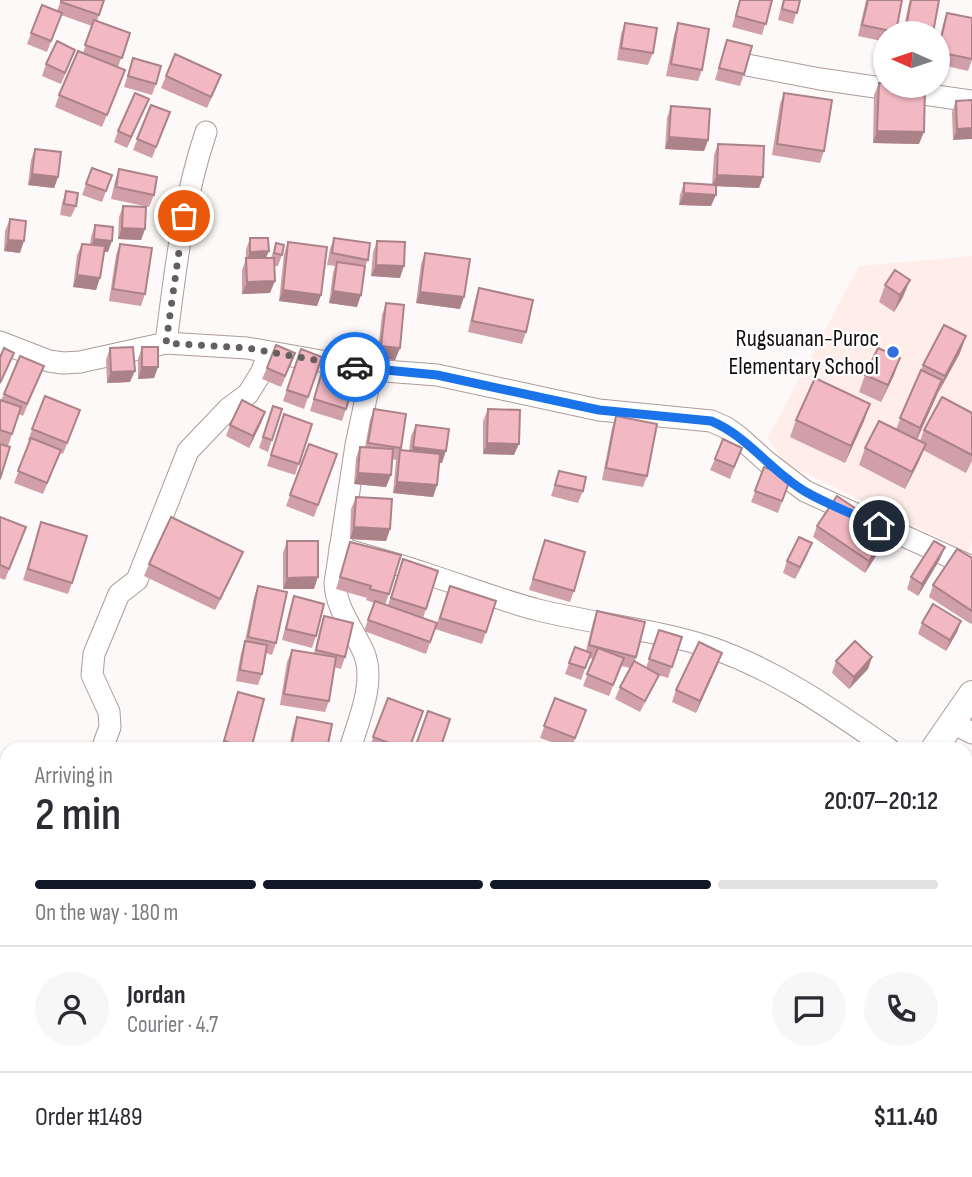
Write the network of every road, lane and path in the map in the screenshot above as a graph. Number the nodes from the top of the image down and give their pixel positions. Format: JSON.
{"nodes":[{"id":1,"x":747,"y":65,"type":"edge"},
{"id":2,"x":972,"y":101,"type":"edge"},
{"id":3,"x":206,"y":132,"type":"dead end"},
{"id":4,"x":0,"y":342,"type":"edge"},
{"id":5,"x":166,"y":343,"type":"junction"},
{"id":6,"x":269,"y":353,"type":"junction"},
{"id":7,"x":372,"y":370,"type":"junction"},
{"id":8,"x":340,"y":548,"type":"junction"},
{"id":9,"x":972,"y":567,"type":"edge"},
{"id":10,"x":972,"y":694,"type":"edge"},
{"id":11,"x":963,"y":728,"type":"edge"},
{"id":12,"x":105,"y":742,"type":"edge"},
{"id":13,"x":352,"y":742,"type":"edge"},
{"id":14,"x":879,"y":742,"type":"edge"},
{"id":15,"x":944,"y":742,"type":"edge"}],
"edges":[{"from":1,"to":2,"type":"street"},
{"from":3,"to":5,"type":"street"},
{"from":4,"to":5,"type":"street"},
{"from":5,"to":6,"type":"street"},
{"from":6,"to":7,"type":"street"},
{"from":6,"to":12,"type":"street"},
{"from":7,"to":8,"type":"street"},
{"from":7,"to":9,"type":"street"},
{"from":8,"to":13,"type":"street"},
{"from":8,"to":14,"type":"street"},
{"from":10,"to":11,"type":"street"},
{"from":11,"to":15,"type":"street"}]}
